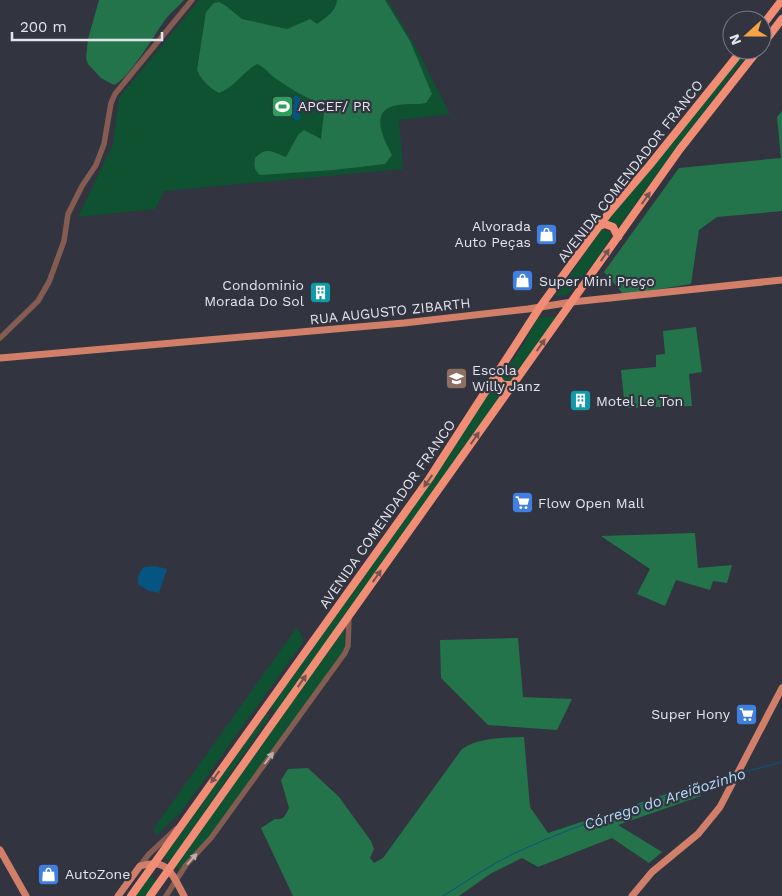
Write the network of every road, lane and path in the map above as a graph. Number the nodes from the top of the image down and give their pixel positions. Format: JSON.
{"nodes":[{"id":1,"x":192,"y":0,"type":"edge"},
{"id":2,"x":780,"y":3,"type":"edge"},
{"id":3,"x":772,"y":13,"type":"edge"},
{"id":4,"x":782,"y":19,"type":"edge"},
{"id":5,"x":772,"y":24,"type":"edge"},
{"id":6,"x":772,"y":32,"type":"edge"},
{"id":7,"x":734,"y":60,"type":"edge"},
{"id":8,"x":750,"y":60,"type":"edge"},
{"id":9,"x":599,"y":226,"type":"junction"},
{"id":10,"x":618,"y":237,"type":"junction"},
{"id":11,"x":782,"y":280,"type":"edge"},
{"id":12,"x":572,"y":302,"type":"junction"},
{"id":13,"x":540,"y":307,"type":"junction"},
{"id":14,"x":0,"y":338,"type":"edge"},
{"id":15,"x":0,"y":358,"type":"edge"},
{"id":16,"x":499,"y":370,"type":"junction"},
{"id":17,"x":513,"y":384,"type":"junction"},
{"id":18,"x":349,"y":616,"type":"junction"},
{"id":19,"x":782,"y":688,"type":"edge"},
{"id":20,"x":264,"y":709,"type":"junction"},
{"id":21,"x":274,"y":721,"type":"junction"},
{"id":22,"x":180,"y":826,"type":"junction"},
{"id":23,"x":0,"y":850,"type":"edge"},
{"id":24,"x":155,"y":862,"type":"junction"},
{"id":25,"x":140,"y":866,"type":"junction"},
{"id":26,"x":168,"y":870,"type":"junction"},
{"id":27,"x":176,"y":881,"type":"junction"},
{"id":28,"x":26,"y":896,"type":"edge"},
{"id":29,"x":118,"y":896,"type":"edge"},
{"id":30,"x":131,"y":896,"type":"edge"},
{"id":31,"x":150,"y":896,"type":"edge"},
{"id":32,"x":166,"y":896,"type":"edge"},
{"id":33,"x":184,"y":896,"type":"edge"},
{"id":34,"x":632,"y":896,"type":"edge"}],
"edges":[{"from":1,"to":14,"type":"street"},
{"from":2,"to":3,"type":"highway"},
{"from":2,"to":5,"type":"highway"},
{"from":4,"to":6,"type":"highway"},
{"from":7,"to":9,"type":"highway","name":"AVENIDA COMENDADOR FRANCO"},
{"from":10,"to":8,"type":"highway","name":"AVENIDA COMENDADOR FRANCO","one_way":true},
{"from":9,"to":10,"type":"highway"},
{"from":9,"to":13,"type":"highway","name":"AVENIDA COMENDADOR FRANCO"},
{"from":12,"to":10,"type":"highway","name":"AVENIDA COMENDADOR FRANCO","one_way":true},
{"from":11,"to":12,"type":"main road","name":"RUA AUGUSTO ZIBARTH"},
{"from":12,"to":13,"type":"main road","name":"RUA AUGUSTO ZIBARTH"},
{"from":17,"to":12,"type":"highway","name":"AVENIDA COMENDADOR FRANCO","one_way":true},
{"from":13,"to":15,"type":"main road","name":"RUA AUGUSTO ZIBARTH"},
{"from":13,"to":16,"type":"highway","name":"AVENIDA COMENDADOR FRANCO"},
{"from":16,"to":17,"type":"highway"},
{"from":16,"to":20,"type":"highway","name":"AVENIDA COMENDADOR FRANCO","one_way":true},
{"from":18,"to":17,"type":"highway","name":"AVENIDA COMENDADOR FRANCO","one_way":true},
{"from":21,"to":18,"type":"highway","name":"AVENIDA COMENDADOR FRANCO","one_way":true},
{"from":27,"to":18,"type":"street","name":"AVENIDA COMENDADOR FRANCO","one_way":true},
{"from":19,"to":34,"type":"main road"},
{"from":20,"to":21,"type":"highway"},
{"from":20,"to":22,"type":"highway","name":"AVENIDA COMENDADOR FRANCO","one_way":true},
{"from":21,"to":26,"type":"highway","name":"AVENIDA COMENDADOR FRANCO"},
{"from":22,"to":24,"type":"highway","name":"AVENIDA COMENDADOR FRANCO"},
{"from":22,"to":25,"type":"street","name":"AVENIDA COMENDADOR FRANCO"},
{"from":23,"to":28,"type":"main road"},
{"from":24,"to":25,"type":"main road"},
{"from":24,"to":26,"type":"main road"},
{"from":24,"to":30,"type":"highway","name":"AVENIDA COMENDADOR FRANCO"},
{"from":25,"to":29,"type":"main road","name":"AVENIDA COMENDADOR FRANCO"},
{"from":26,"to":27,"type":"main road"},
{"from":26,"to":31,"type":"highway","name":"AVENIDA COMENDADOR FRANCO"},
{"from":27,"to":32,"type":"street","name":"AVENIDA COMENDADOR FRANCO"},
{"from":27,"to":33,"type":"main road"}]}
